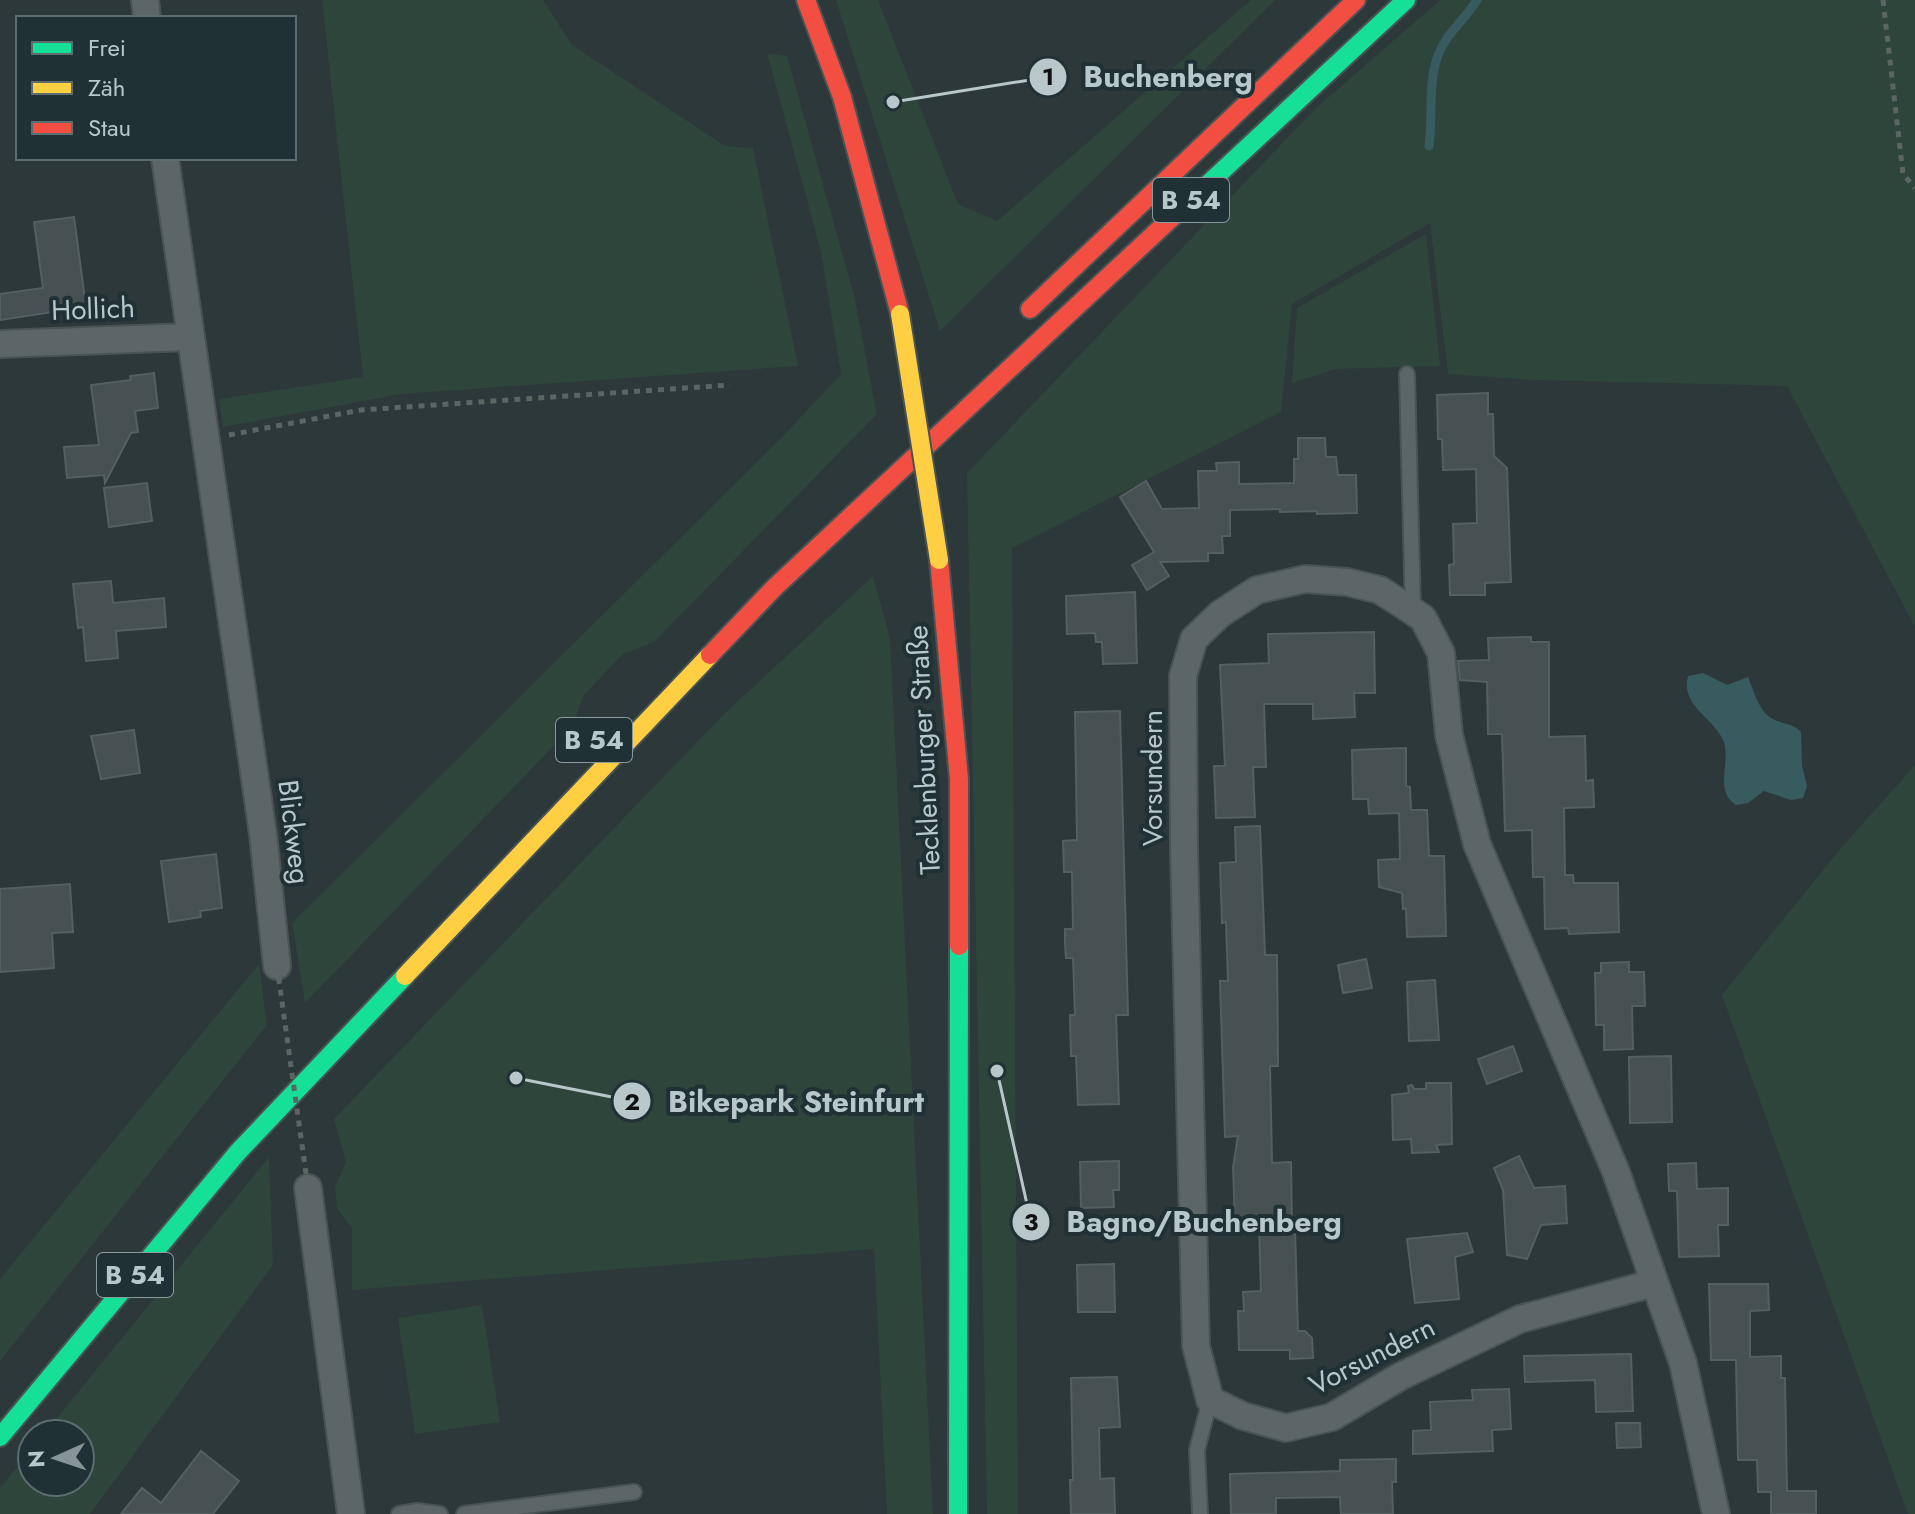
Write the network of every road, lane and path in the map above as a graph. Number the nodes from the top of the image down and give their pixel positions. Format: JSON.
{"nodes":[{"id":1,"x":806,"y":0,"type":"edge"},
{"id":2,"x":1356,"y":0,"type":"edge"},
{"id":3,"x":1406,"y":0,"type":"edge"},
{"id":4,"x":1883,"y":0,"type":"edge"},
{"id":5,"x":165,"y":160,"type":"edge"},
{"id":6,"x":1915,"y":188,"type":"edge"},
{"id":7,"x":1017,"y":321,"type":"dead end"},
{"id":8,"x":189,"y":337,"type":"junction"},
{"id":9,"x":0,"y":344,"type":"edge"},
{"id":10,"x":1407,"y":374,"type":"dead end"},
{"id":11,"x":730,"y":385,"type":"dead end"},
{"id":12,"x":927,"y":406,"type":"dead end"},
{"id":13,"x":905,"y":427,"type":"dead end"},
{"id":14,"x":205,"y":439,"type":"junction"},
{"id":15,"x":1413,"y":612,"type":"junction"},
{"id":16,"x":277,"y":966,"type":"joint"},
{"id":17,"x":308,"y":1188,"type":"joint"},
{"id":18,"x":1654,"y":1283,"type":"junction"},
{"id":19,"x":1210,"y":1400,"type":"junction"},
{"id":20,"x":0,"y":1437,"type":"edge"},
{"id":21,"x":634,"y":1492,"type":"dead end"},
{"id":22,"x":351,"y":1514,"type":"edge"},
{"id":23,"x":399,"y":1514,"type":"edge"},
{"id":24,"x":440,"y":1514,"type":"edge"},
{"id":25,"x":464,"y":1514,"type":"edge"},
{"id":26,"x":958,"y":1514,"type":"edge"},
{"id":27,"x":1200,"y":1514,"type":"edge"},
{"id":28,"x":1716,"y":1514,"type":"edge"}],
"edges":[{"from":1,"to":26,"type":"main road","name":"Tecklenburger Straße","bridge":true},
{"from":2,"to":7,"type":"main road","number":"B 54"},
{"from":3,"to":20,"type":"main road","number":"B 54"},
{"from":4,"to":6,"type":"path"},
{"from":5,"to":8,"type":"street","name":"Blickweg"},
{"from":8,"to":9,"type":"street","name":"Hollich"},
{"from":8,"to":14,"type":"street","name":"Blickweg"},
{"from":10,"to":15,"type":"lane"},
{"from":11,"to":14,"type":"path"},
{"from":12,"to":13,"type":"main road"},
{"from":14,"to":16,"type":"street","name":"Blickweg"},
{"from":15,"to":18,"type":"street","name":"Vorsundern"},
{"from":15,"to":19,"type":"street","name":"Vorsundern"},
{"from":16,"to":17,"type":"path","bridge":true},
{"from":17,"to":22,"type":"street"},
{"from":18,"to":19,"type":"street","name":"Vorsundern"},
{"from":18,"to":28,"type":"street","name":"Vorsundern"},
{"from":19,"to":27,"type":"lane"},
{"from":21,"to":25,"type":"lane"},
{"from":23,"to":24,"type":"lane"}]}
